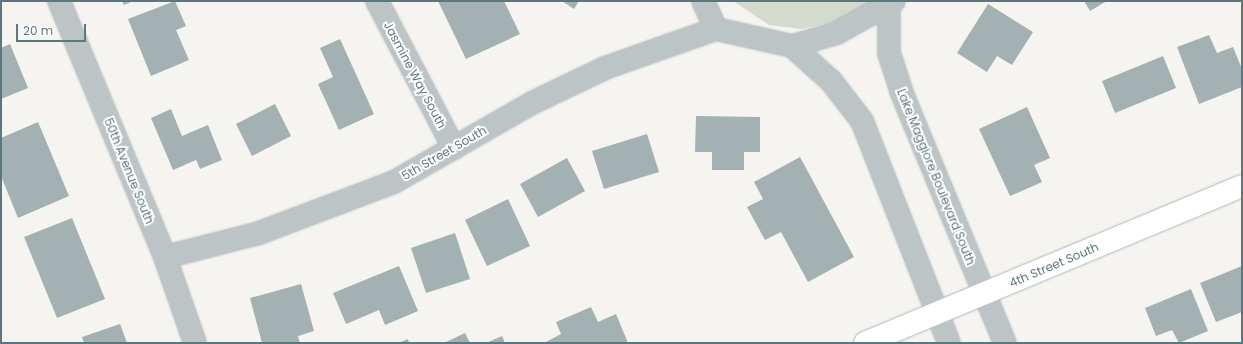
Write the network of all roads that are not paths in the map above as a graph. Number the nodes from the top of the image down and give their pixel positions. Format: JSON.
{"nodes":[{"id":1,"x":59,"y":1,"type":"edge"},
{"id":2,"x":376,"y":1,"type":"edge"},
{"id":3,"x":703,"y":1,"type":"edge"},
{"id":4,"x":892,"y":4,"type":"edge"},
{"id":5,"x":716,"y":29,"type":"junction"},
{"id":6,"x":792,"y":46,"type":"junction"},
{"id":7,"x":454,"y":148,"type":"junction"},
{"id":8,"x":1242,"y":186,"type":"edge"},
{"id":9,"x":165,"y":257,"type":"junction"},
{"id":10,"x":983,"y":294,"type":"junction"},
{"id":11,"x":938,"y":312,"type":"junction"},
{"id":12,"x":195,"y":343,"type":"edge"},
{"id":13,"x":865,"y":343,"type":"edge"},
{"id":14,"x":949,"y":343,"type":"edge"},
{"id":15,"x":1005,"y":343,"type":"edge"}],
"edges":[{"from":1,"to":9,"type":"street","name":"50th Avenue South"},
{"from":2,"to":7,"type":"street","name":"Jasmine Way South"},
{"from":3,"to":5,"type":"street"},
{"from":4,"to":6,"type":"street","name":"Lake Maggiore Boulevard South"},
{"from":4,"to":10,"type":"street","name":"Lake Maggiore Boulevard South"},
{"from":5,"to":6,"type":"street","name":"Lake Maggiore Boulevard South"},
{"from":5,"to":7,"type":"street","name":"5th Street South"},
{"from":6,"to":11,"type":"street","name":"Lake Maggiore Boulevard South"},
{"from":7,"to":9,"type":"street","name":"5th Street South"},
{"from":8,"to":10,"type":"street","name":"4th Street South"},
{"from":9,"to":12,"type":"street","name":"50th Avenue South"},
{"from":10,"to":11,"type":"street","name":"4th Street South"},
{"from":10,"to":15,"type":"street","name":"Lake Maggiore Boulevard South"},
{"from":11,"to":13,"type":"street","name":"4th Street South"},
{"from":11,"to":14,"type":"street","name":"Lake Maggiore Boulevard South"}]}
